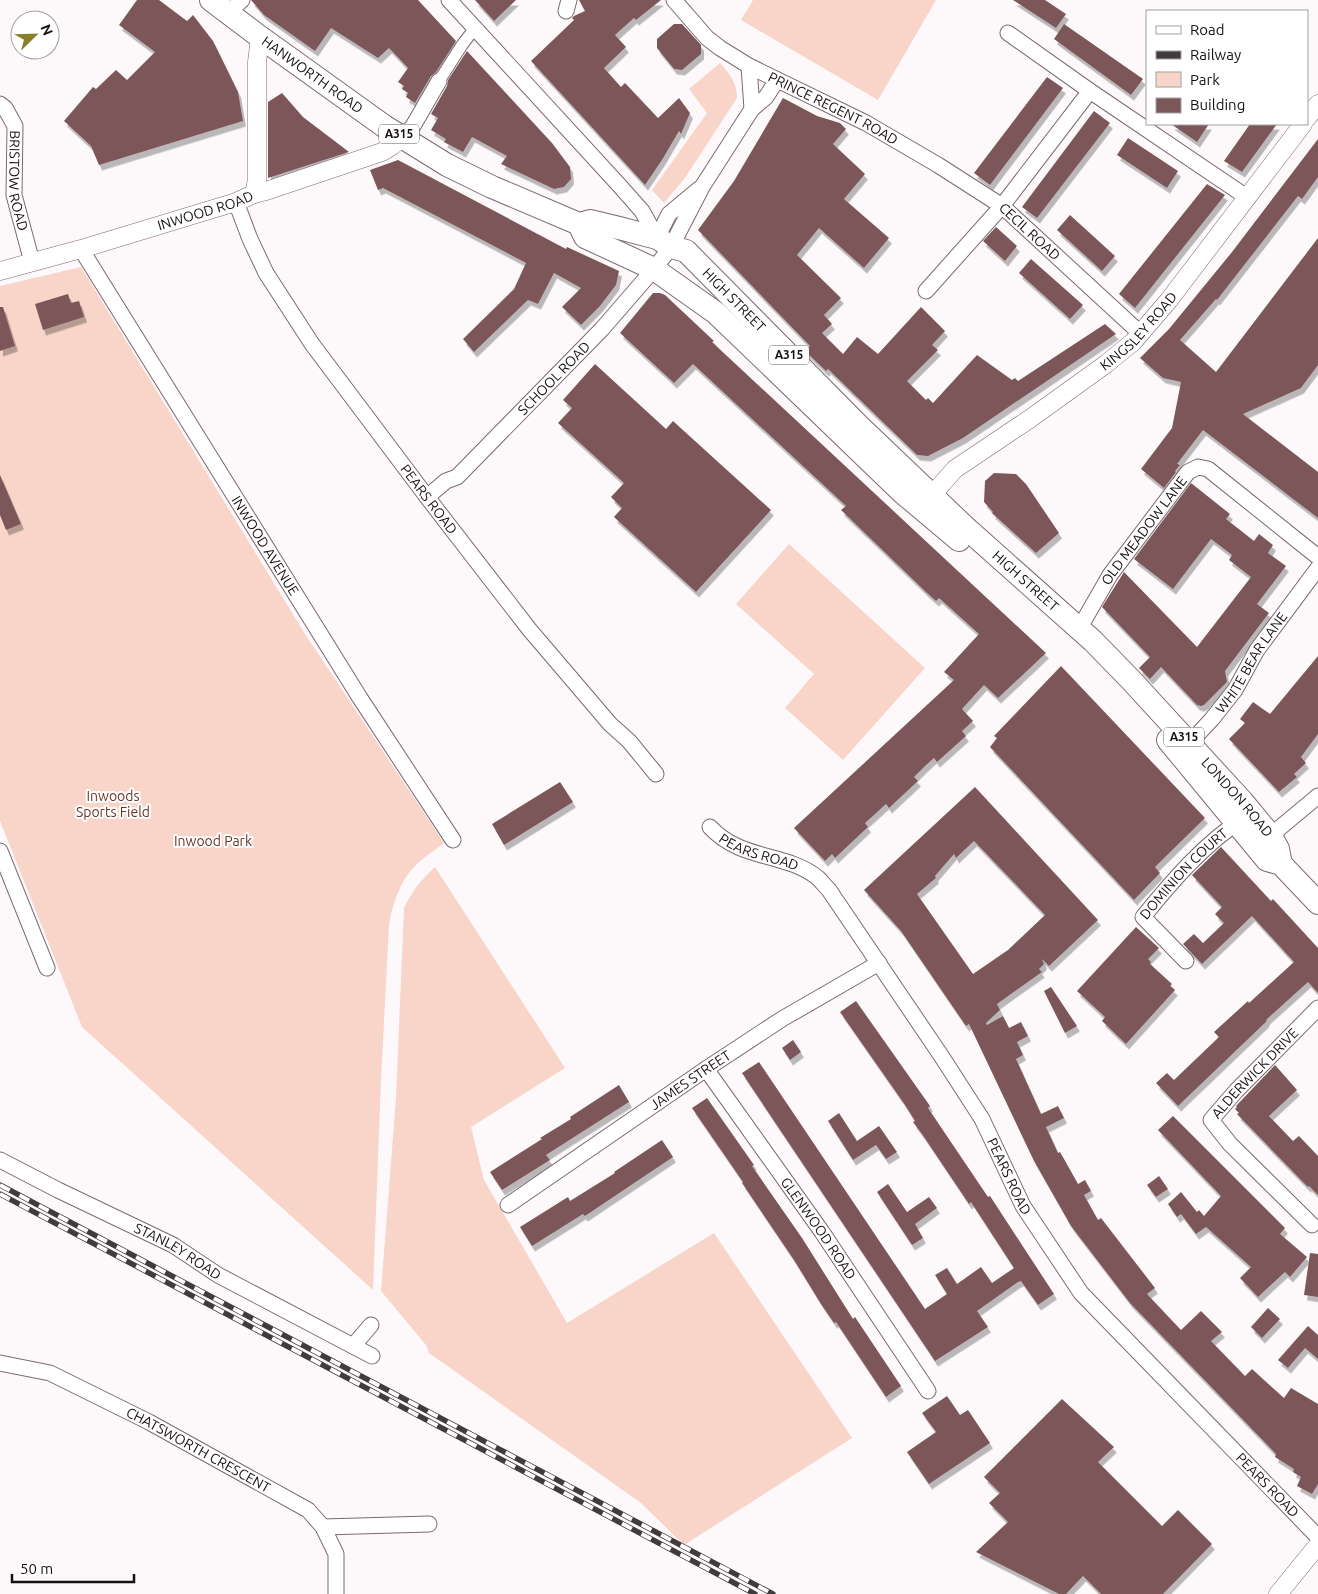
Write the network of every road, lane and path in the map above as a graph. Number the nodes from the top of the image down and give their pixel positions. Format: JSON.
{"nodes":[{"id":1,"x":449,"y":0,"type":"edge"},
{"id":2,"x":674,"y":0,"type":"edge"},
{"id":3,"x":227,"y":4,"type":"edge"},
{"id":4,"x":475,"y":28,"type":"junction"},
{"id":5,"x":1008,"y":33,"type":"dead end"},
{"id":6,"x":260,"y":37,"type":"junction"},
{"id":7,"x":749,"y":66,"type":"junction"},
{"id":8,"x":777,"y":80,"type":"junction"},
{"id":9,"x":439,"y":81,"type":"joint"},
{"id":10,"x":1090,"y":91,"type":"junction"},
{"id":11,"x":0,"y":104,"type":"edge"},
{"id":12,"x":1318,"y":104,"type":"edge"},
{"id":13,"x":752,"y":109,"type":"junction"},
{"id":14,"x":1308,"y":117,"type":"edge"},
{"id":15,"x":1302,"y":125,"type":"edge"},
{"id":16,"x":403,"y":136,"type":"junction"},
{"id":17,"x":254,"y":194,"type":"junction"},
{"id":18,"x":1248,"y":198,"type":"junction"},
{"id":19,"x":236,"y":202,"type":"junction"},
{"id":20,"x":1002,"y":206,"type":"junction"},
{"id":21,"x":579,"y":224,"type":"junction"},
{"id":22,"x":664,"y":242,"type":"junction"},
{"id":23,"x":80,"y":249,"type":"junction"},
{"id":24,"x":32,"y":262,"type":"junction"},
{"id":25,"x":654,"y":270,"type":"junction"},
{"id":26,"x":0,"y":271,"type":"edge"},
{"id":27,"x":926,"y":291,"type":"dead end"},
{"id":28,"x":716,"y":313,"type":"junction"},
{"id":29,"x":1140,"y":333,"type":"junction"},
{"id":30,"x":426,"y":497,"type":"junction"},
{"id":31,"x":926,"y":501,"type":"junction"},
{"id":32,"x":1318,"y":557,"type":"edge"},
{"id":33,"x":1318,"y":568,"type":"edge"},
{"id":34,"x":1076,"y":635,"type":"junction"},
{"id":35,"x":1185,"y":748,"type":"junction"},
{"id":36,"x":656,"y":774,"type":"dead end"},
{"id":37,"x":1318,"y":796,"type":"edge"},
{"id":38,"x":1244,"y":818,"type":"junction"},
{"id":39,"x":710,"y":827,"type":"dead end"},
{"id":40,"x":453,"y":840,"type":"dead end"},
{"id":41,"x":1264,"y":842,"type":"junction"},
{"id":42,"x":0,"y":851,"type":"edge"},
{"id":43,"x":1318,"y":903,"type":"edge"},
{"id":44,"x":1186,"y":961,"type":"dead end"},
{"id":45,"x":879,"y":963,"type":"junction"},
{"id":46,"x":47,"y":968,"type":"dead end"},
{"id":47,"x":1318,"y":1008,"type":"edge"},
{"id":48,"x":706,"y":1069,"type":"junction"},
{"id":49,"x":0,"y":1160,"type":"edge"},
{"id":50,"x":508,"y":1205,"type":"dead end"},
{"id":51,"x":1312,"y":1225,"type":"dead end"},
{"id":52,"x":371,"y":1325,"type":"dead end"},
{"id":53,"x":354,"y":1346,"type":"junction"},
{"id":54,"x":372,"y":1356,"type":"dead end"},
{"id":55,"x":0,"y":1363,"type":"edge"},
{"id":56,"x":928,"y":1391,"type":"dead end"},
{"id":57,"x":429,"y":1524,"type":"dead end"},
{"id":58,"x":323,"y":1526,"type":"junction"},
{"id":59,"x":1318,"y":1537,"type":"edge"},
{"id":60,"x":1318,"y":1545,"type":"edge"},
{"id":61,"x":336,"y":1594,"type":"edge"},
{"id":62,"x":1278,"y":1594,"type":"edge"}],
"edges":[{"from":1,"to":4,"type":"street"},
{"from":2,"to":7,"type":"street","name":"PRINCE REGENT ROAD"},
{"from":3,"to":6,"type":"main road","name":"HANWORTH ROAD","number":"A315"},
{"from":4,"to":9,"type":"street"},
{"from":4,"to":22,"type":"street"},
{"from":5,"to":10,"type":"street"},
{"from":6,"to":16,"type":"main road","name":"HANWORTH ROAD","number":"A315"},
{"from":6,"to":17,"type":"street"},
{"from":7,"to":8,"type":"street","name":"PRINCE REGENT ROAD"},
{"from":7,"to":13,"type":"street"},
{"from":8,"to":13,"type":"street","name":"SCHOOL ROAD"},
{"from":8,"to":20,"type":"street","name":"PRINCE REGENT ROAD"},
{"from":9,"to":16,"type":"street"},
{"from":10,"to":18,"type":"street"},
{"from":10,"to":20,"type":"street","name":"CECIL ROAD"},
{"from":11,"to":24,"type":"street","name":"BRISTOW ROAD"},
{"from":12,"to":14,"type":"street"},
{"from":13,"to":22,"type":"street","name":"SCHOOL ROAD"},
{"from":15,"to":18,"type":"street","name":"KINGSLEY ROAD"},
{"from":16,"to":17,"type":"street","name":"INWOOD ROAD"},
{"from":16,"to":21,"type":"main road","name":"HANWORTH ROAD","number":"A315"},
{"from":17,"to":19,"type":"street","name":"INWOOD ROAD"},
{"from":18,"to":29,"type":"street","name":"KINGSLEY ROAD"},
{"from":19,"to":23,"type":"street","name":"INWOOD ROAD"},
{"from":19,"to":30,"type":"street","name":"PEARS ROAD"},
{"from":20,"to":27,"type":"street"},
{"from":20,"to":29,"type":"street","name":"CECIL ROAD"},
{"from":21,"to":22,"type":"main road","name":"HANWORTH ROAD","number":"A315"},
{"from":21,"to":25,"type":"main road","name":"HANWORTH ROAD","number":"A315"},
{"from":22,"to":25,"type":"street","name":"SCHOOL ROAD"},
{"from":22,"to":28,"type":"main road"},
{"from":22,"to":31,"type":"main road","name":"HIGH STREET","number":"A315"},
{"from":23,"to":24,"type":"street","name":"INWOOD ROAD"},
{"from":23,"to":40,"type":"street","name":"INWOOD AVENUE"},
{"from":24,"to":26,"type":"street","name":"INWOOD ROAD"},
{"from":25,"to":28,"type":"main road","name":"HIGH STREET","number":"A315"},
{"from":25,"to":30,"type":"street","name":"SCHOOL ROAD"},
{"from":28,"to":31,"type":"main road","name":"HIGH STREET","number":"A315"},
{"from":29,"to":31,"type":"street","name":"KINGSLEY ROAD"},
{"from":30,"to":36,"type":"street","name":"PEARS ROAD"},
{"from":31,"to":34,"type":"main road","name":"HIGH STREET","number":"A315"},
{"from":32,"to":34,"type":"street","name":"OLD MEADOW LANE"},
{"from":33,"to":35,"type":"street","name":"WHITE BEAR LANE"},
{"from":34,"to":35,"type":"main road","name":"LONDON ROAD","number":"A315"},
{"from":35,"to":38,"type":"main road","name":"LONDON ROAD","number":"A315"},
{"from":37,"to":41,"type":"street"},
{"from":38,"to":41,"type":"main road","name":"LONDON ROAD","number":"A315"},
{"from":38,"to":44,"type":"street","name":"DOMINION COURT"},
{"from":39,"to":45,"type":"street","name":"PEARS ROAD"},
{"from":41,"to":43,"type":"main road","name":"LONDON ROAD","number":"A315"},
{"from":42,"to":46,"type":"street"},
{"from":45,"to":48,"type":"street","name":"JAMES STREET"},
{"from":45,"to":59,"type":"street","name":"PEARS ROAD"},
{"from":47,"to":51,"type":"street","name":"ALDERWICK DRIVE"},
{"from":48,"to":50,"type":"street","name":"JAMES STREET"},
{"from":48,"to":56,"type":"street","name":"GLENWOOD ROAD"},
{"from":49,"to":53,"type":"street","name":"STANLEY ROAD"},
{"from":52,"to":53,"type":"street"},
{"from":53,"to":54,"type":"street","name":"STANLEY ROAD"},
{"from":55,"to":58,"type":"street","name":"CHATSWORTH CRESCENT"},
{"from":57,"to":58,"type":"street"},
{"from":58,"to":61,"type":"street","name":"CHATSWORTH CRESCENT"},
{"from":60,"to":62,"type":"street"}]}
